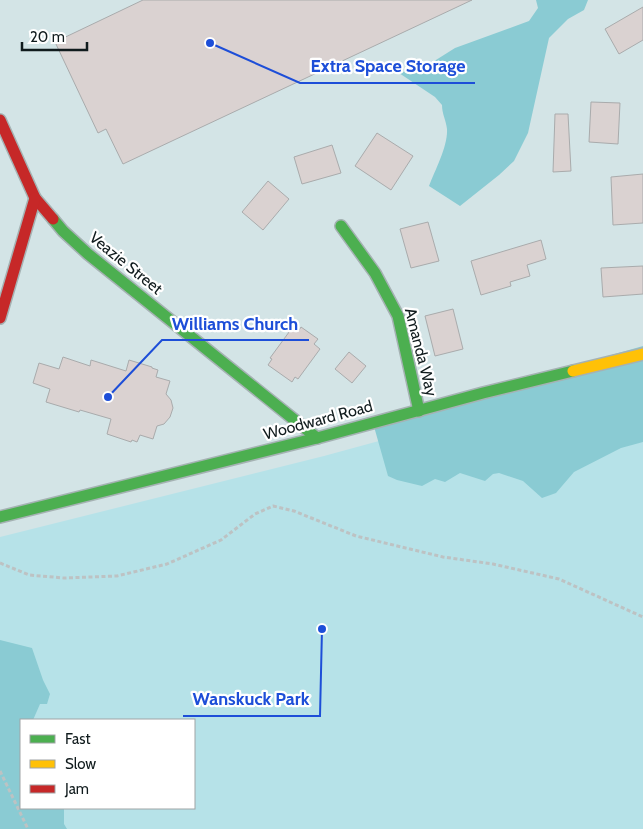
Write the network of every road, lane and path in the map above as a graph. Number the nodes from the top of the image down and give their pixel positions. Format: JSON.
{"nodes":[{"id":1,"x":0,"y":120,"type":"edge"},
{"id":2,"x":35,"y":198,"type":"junction"},
{"id":3,"x":341,"y":226,"type":"dead end"},
{"id":4,"x":0,"y":318,"type":"edge"},
{"id":5,"x":643,"y":354,"type":"edge"},
{"id":6,"x":419,"y":411,"type":"junction"},
{"id":7,"x":317,"y":438,"type":"junction"},
{"id":8,"x":0,"y":517,"type":"edge"},
{"id":9,"x":0,"y":564,"type":"edge"},
{"id":10,"x":643,"y":617,"type":"edge"},
{"id":11,"x":0,"y":771,"type":"edge"},
{"id":12,"x":28,"y":829,"type":"edge"}],
"edges":[{"from":1,"to":2,"type":"street","name":"Veazie Street"},
{"from":2,"to":4,"type":"street"},
{"from":2,"to":7,"type":"street","name":"Veazie Street"},
{"from":3,"to":6,"type":"street","name":"Amanda Way"},
{"from":5,"to":6,"type":"street","name":"Woodward Road"},
{"from":6,"to":7,"type":"street","name":"Woodward Road"},
{"from":7,"to":8,"type":"street","name":"Woodward Road"},
{"from":9,"to":10,"type":"path"},
{"from":11,"to":12,"type":"path"}]}
